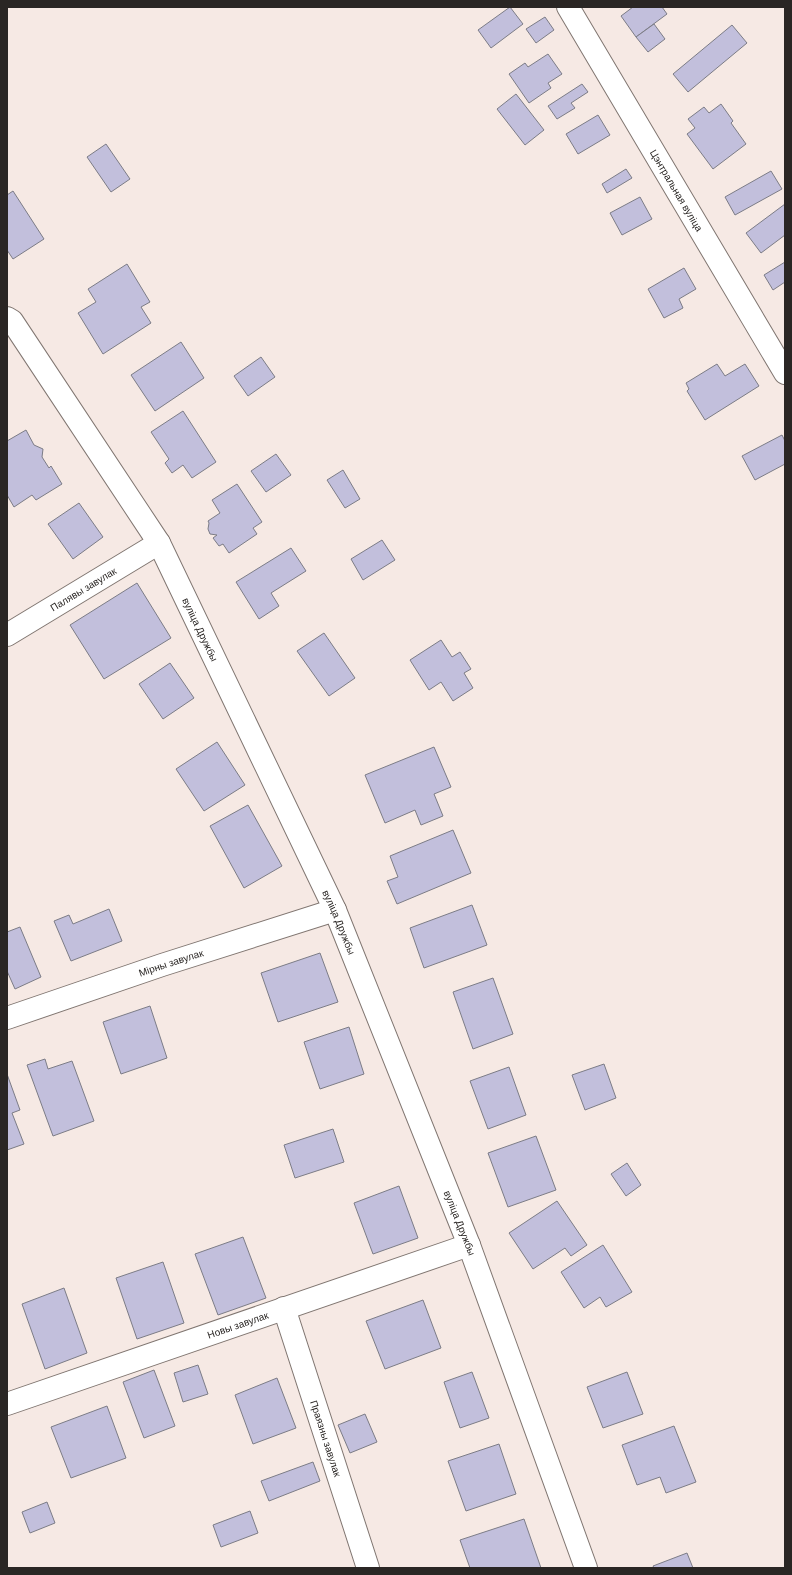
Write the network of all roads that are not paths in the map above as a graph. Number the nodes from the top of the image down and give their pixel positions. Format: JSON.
{"nodes":[{"id":1,"x":568,"y":7,"type":"edge"},
{"id":2,"x":7,"y":318,"type":"edge"},
{"id":3,"x":785,"y":373,"type":"edge"},
{"id":4,"x":159,"y":543,"type":"junction"},
{"id":5,"x":7,"y":635,"type":"edge"},
{"id":6,"x":335,"y":910,"type":"junction"},
{"id":7,"x":7,"y":1018,"type":"edge"},
{"id":8,"x":469,"y":1245,"type":"junction"},
{"id":9,"x":284,"y":1308,"type":"junction"},
{"id":10,"x":7,"y":1404,"type":"edge"},
{"id":11,"x":368,"y":1568,"type":"edge"},
{"id":12,"x":586,"y":1568,"type":"edge"}],
"edges":[{"from":1,"to":3,"type":"street","name":"Цэнтральная вуліца"},
{"from":2,"to":4,"type":"street","name":"вуліца Дружбы"},
{"from":4,"to":5,"type":"street","name":"Палявы завулак"},
{"from":4,"to":6,"type":"street","name":"вуліца Дружбы"},
{"from":6,"to":7,"type":"street","name":"Мірны завулак"},
{"from":6,"to":8,"type":"street","name":"вуліца Дружбы"},
{"from":8,"to":9,"type":"street","name":"Новы завулак"},
{"from":8,"to":12,"type":"street","name":"вуліца Дружбы"},
{"from":9,"to":10,"type":"street","name":"Новы завулак"},
{"from":9,"to":11,"type":"street","name":"Праязны завулак"}]}
